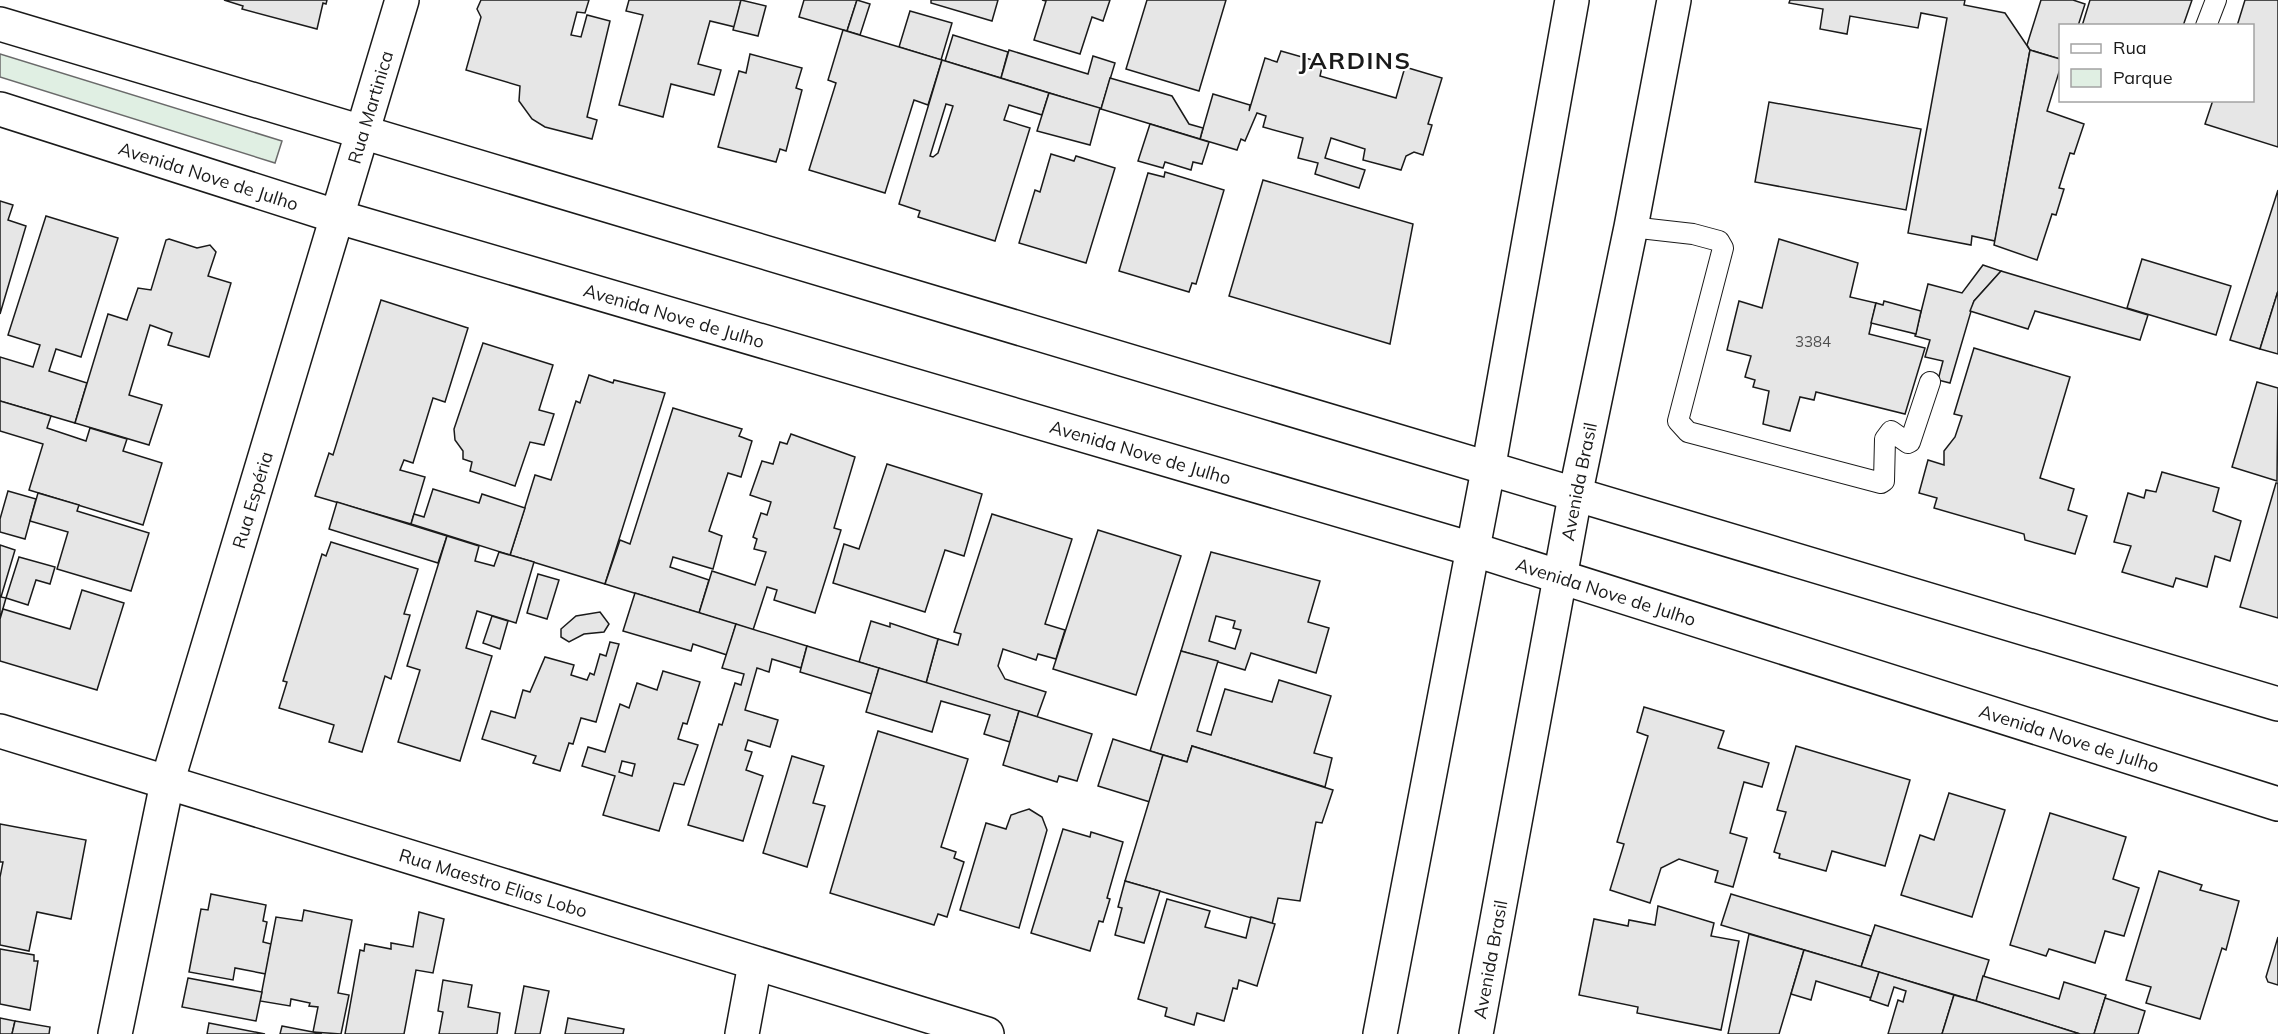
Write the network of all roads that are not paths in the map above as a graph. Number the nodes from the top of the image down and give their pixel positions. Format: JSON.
{"nodes":[{"id":1,"x":402,"y":0,"type":"edge"},
{"id":2,"x":1674,"y":0,"type":"edge"},
{"id":3,"x":2216,"y":0,"type":"edge"},
{"id":4,"x":1567,"y":2,"type":"edge"},
{"id":5,"x":0,"y":24,"type":"edge"},
{"id":6,"x":2207,"y":24,"type":"edge"},
{"id":7,"x":0,"y":109,"type":"edge"},
{"id":8,"x":361,"y":130,"type":"junction"},
{"id":9,"x":335,"y":216,"type":"junction"},
{"id":10,"x":1631,"y":227,"type":"junction"},
{"id":11,"x":1930,"y":381,"type":"dead end"},
{"id":12,"x":1488,"y":470,"type":"junction"},
{"id":13,"x":1575,"y":496,"type":"junction"},
{"id":14,"x":1472,"y":549,"type":"junction"},
{"id":15,"x":1562,"y":576,"type":"junction"},
{"id":16,"x":2278,"y":704,"type":"edge"},
{"id":17,"x":0,"y":731,"type":"edge"},
{"id":18,"x":167,"y":783,"type":"junction"},
{"id":19,"x":2278,"y":804,"type":"edge"},
{"id":20,"x":755,"y":964,"type":"junction"},
{"id":21,"x":115,"y":1034,"type":"edge"},
{"id":22,"x":742,"y":1034,"type":"edge"},
{"id":23,"x":987,"y":1034,"type":"edge"},
{"id":24,"x":1380,"y":1034,"type":"edge"},
{"id":25,"x":1476,"y":1034,"type":"edge"}],
"edges":[{"from":1,"to":8,"type":"main road","name":"Rua Martinica"},
{"from":2,"to":10,"type":"main road","name":"Avenida Brasil"},
{"from":3,"to":6,"type":"lane"},
{"from":4,"to":12,"type":"main road"},
{"from":5,"to":8,"type":"main road"},
{"from":7,"to":9,"type":"main road","name":"Avenida Nove de Julho"},
{"from":8,"to":9,"type":"main road","name":"Rua Martinica"},
{"from":8,"to":12,"type":"main road"},
{"from":9,"to":14,"type":"main road","name":"Avenida Nove de Julho"},
{"from":9,"to":18,"type":"main road","name":"Rua Espéria"},
{"from":10,"to":11,"type":"lane"},
{"from":10,"to":13,"type":"main road","name":"Avenida Brasil"},
{"from":12,"to":13,"type":"main road"},
{"from":12,"to":14,"type":"main road"},
{"from":13,"to":15,"type":"main road","name":"Avenida Brasil"},
{"from":13,"to":16,"type":"main road"},
{"from":14,"to":15,"type":"main road","name":"Avenida Nove de Julho"},
{"from":14,"to":24,"type":"main road"},
{"from":15,"to":19,"type":"main road","name":"Avenida Nove de Julho"},
{"from":15,"to":25,"type":"main road","name":"Avenida Brasil"},
{"from":17,"to":18,"type":"main road","name":"Rua Maestro Elias Lobo"},
{"from":18,"to":20,"type":"main road","name":"Rua Maestro Elias Lobo"},
{"from":18,"to":21,"type":"main road","name":"Rua Espéria"},
{"from":20,"to":22,"type":"main road"},
{"from":20,"to":23,"type":"main road","name":"Rua Maestro Elias Lobo"}]}
